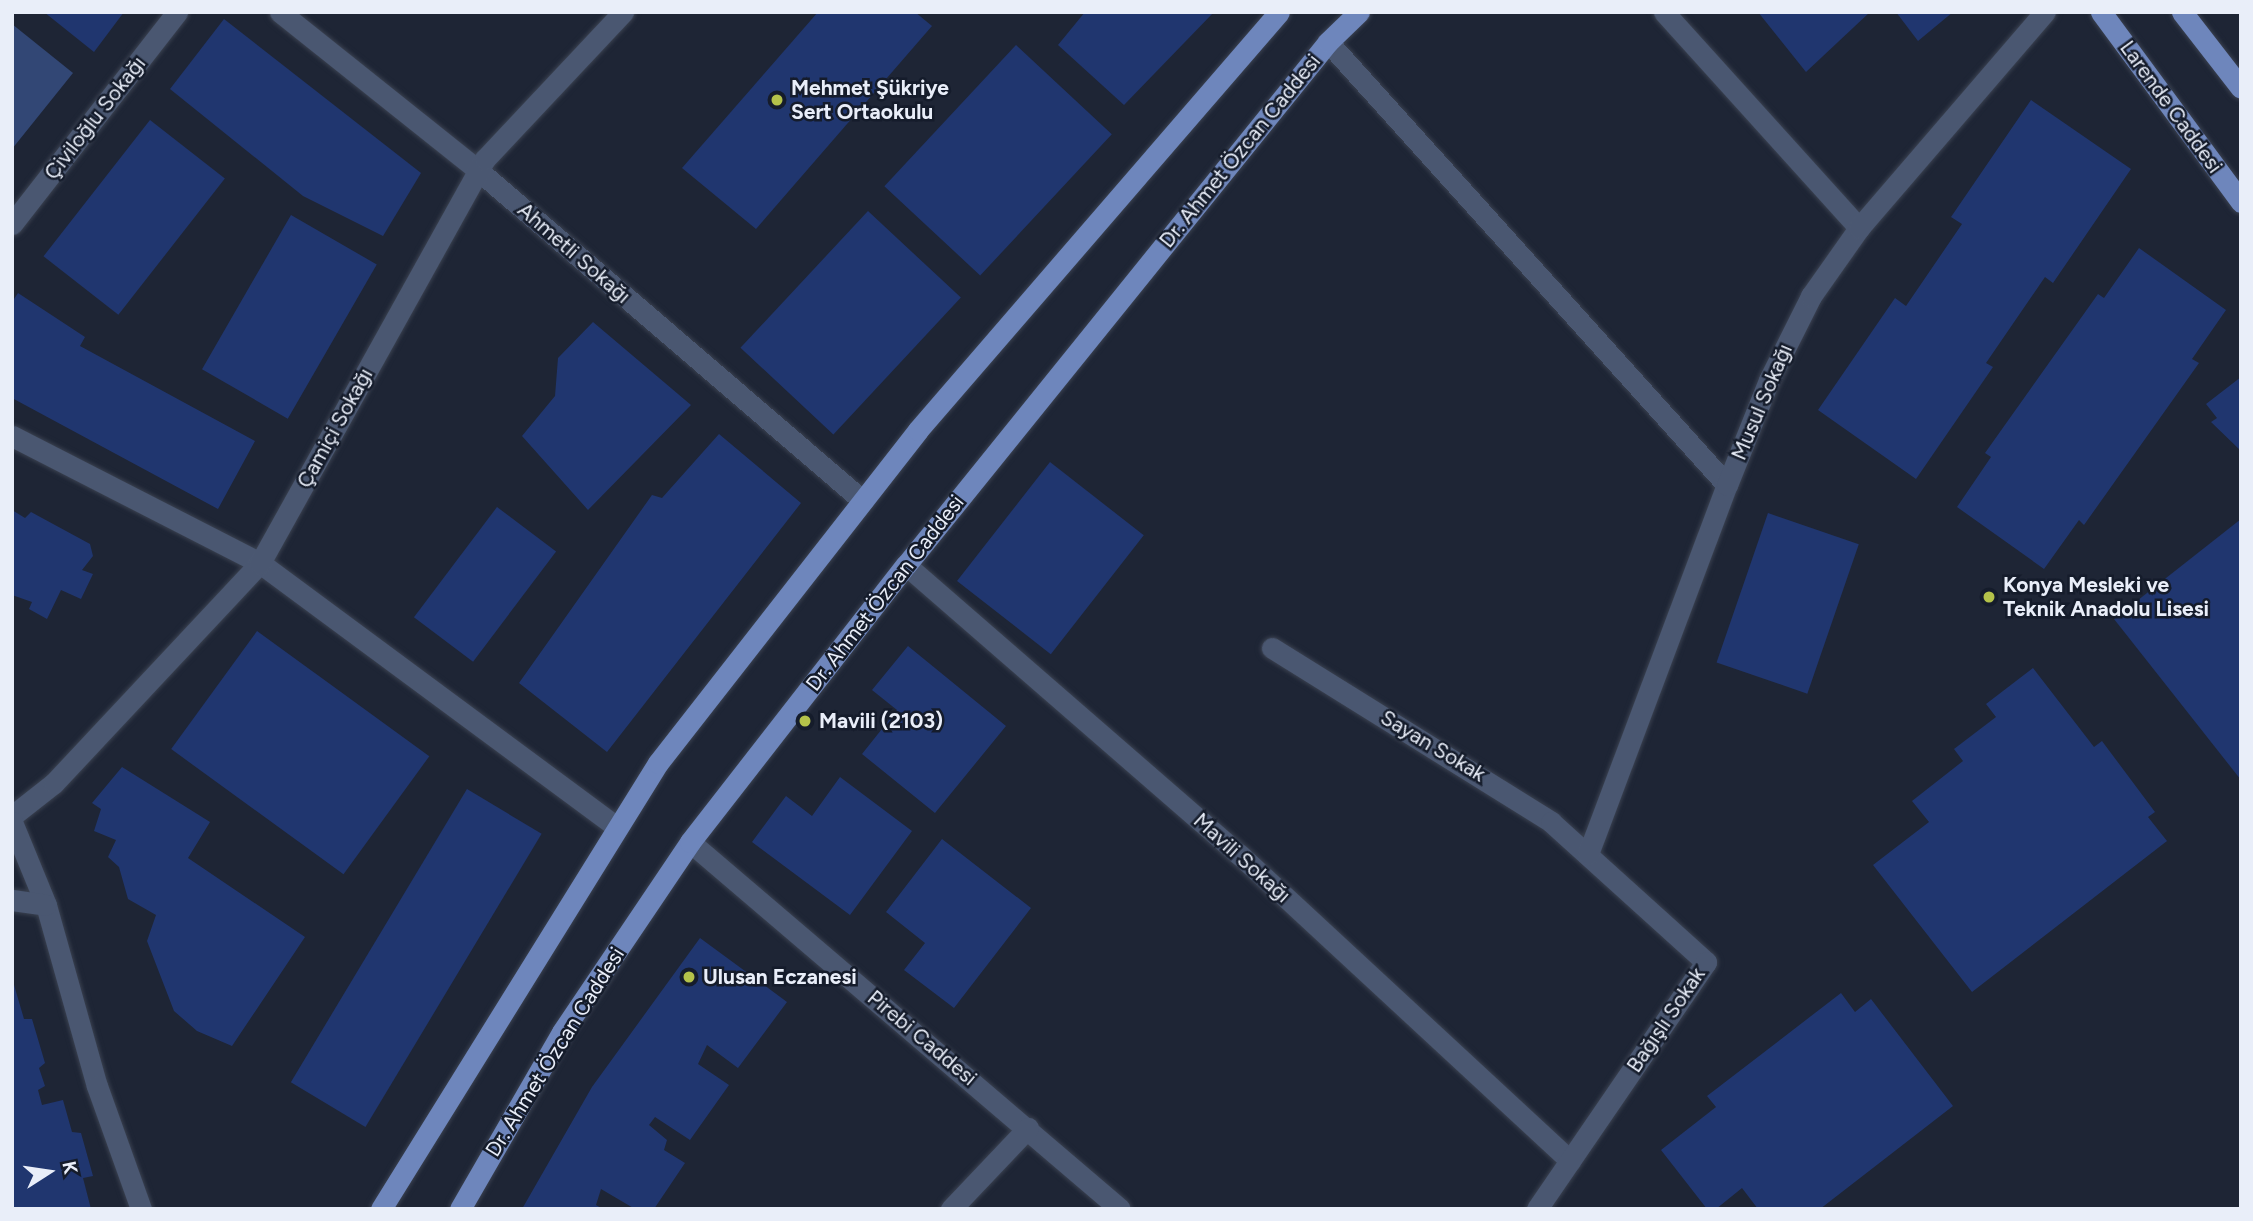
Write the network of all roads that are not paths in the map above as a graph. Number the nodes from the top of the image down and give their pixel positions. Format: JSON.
{"nodes":[{"id":1,"x":177,"y":12,"type":"edge"},
{"id":2,"x":280,"y":12,"type":"edge"},
{"id":3,"x":623,"y":12,"type":"edge"},
{"id":4,"x":1279,"y":12,"type":"edge"},
{"id":5,"x":1359,"y":12,"type":"edge"},
{"id":6,"x":1664,"y":12,"type":"edge"},
{"id":7,"x":2045,"y":12,"type":"edge"},
{"id":8,"x":2101,"y":12,"type":"edge"},
{"id":9,"x":2182,"y":12,"type":"edge"},
{"id":10,"x":1328,"y":42,"type":"junction"},
{"id":11,"x":2241,"y":88,"type":"edge"},
{"id":12,"x":479,"y":171,"type":"junction"},
{"id":13,"x":2241,"y":202,"type":"edge"},
{"id":14,"x":12,"y":224,"type":"edge"},
{"id":15,"x":1859,"y":228,"type":"junction"},
{"id":16,"x":12,"y":436,"type":"edge"},
{"id":17,"x":1727,"y":485,"type":"junction"},
{"id":18,"x":863,"y":500,"type":"junction"},
{"id":19,"x":260,"y":563,"type":"junction"},
{"id":20,"x":905,"y":565,"type":"junction"},
{"id":21,"x":1272,"y":648,"type":"dead end"},
{"id":22,"x":12,"y":816,"type":"edge"},
{"id":23,"x":12,"y":822,"type":"edge"},
{"id":24,"x":617,"y":827,"type":"junction"},
{"id":25,"x":690,"y":842,"type":"junction"},
{"id":26,"x":1588,"y":854,"type":"junction"},
{"id":27,"x":12,"y":900,"type":"edge"},
{"id":28,"x":46,"y":905,"type":"junction"},
{"id":29,"x":1028,"y":1128,"type":"junction"},
{"id":30,"x":1570,"y":1161,"type":"junction"},
{"id":31,"x":141,"y":1209,"type":"edge"},
{"id":32,"x":381,"y":1209,"type":"edge"},
{"id":33,"x":460,"y":1209,"type":"edge"},
{"id":34,"x":951,"y":1209,"type":"edge"},
{"id":35,"x":1120,"y":1209,"type":"edge"},
{"id":36,"x":1537,"y":1209,"type":"edge"}],
"edges":[{"from":1,"to":14,"type":"street","name":"Çiviloğlu Sokağı"},
{"from":2,"to":12,"type":"street","name":"Ahmetli Sokağı"},
{"from":3,"to":12,"type":"street","name":"Çamiçi Sokağı"},
{"from":4,"to":18,"type":"main road"},
{"from":5,"to":10,"type":"main road","name":"Dr. Ahmet Özcan Caddesi"},
{"from":6,"to":15,"type":"street"},
{"from":7,"to":15,"type":"street","name":"Musul Sokağı"},
{"from":8,"to":13,"type":"main road","name":"Larende Caddesi"},
{"from":9,"to":11,"type":"main road"},
{"from":10,"to":17,"type":"street"},
{"from":10,"to":20,"type":"main road","name":"Dr. Ahmet Özcan Caddesi"},
{"from":12,"to":18,"type":"street","name":"Ahmetli Sokağı"},
{"from":12,"to":19,"type":"street","name":"Çamiçi Sokağı"},
{"from":15,"to":17,"type":"street","name":"Musul Sokağı"},
{"from":16,"to":19,"type":"street"},
{"from":17,"to":26,"type":"street","name":"Musul Sokağı"},
{"from":18,"to":24,"type":"main road"},
{"from":19,"to":22,"type":"street","name":"Çamiçi Sokağı"},
{"from":19,"to":24,"type":"street"},
{"from":20,"to":25,"type":"main road","name":"Dr. Ahmet Özcan Caddesi"},
{"from":20,"to":30,"type":"street","name":"Mavili Sokağı"},
{"from":21,"to":26,"type":"street","name":"Sayan Sokak"},
{"from":23,"to":28,"type":"street"},
{"from":24,"to":32,"type":"main road"},
{"from":25,"to":29,"type":"street","name":"Pirebi Caddesi"},
{"from":25,"to":33,"type":"main road","name":"Dr. Ahmet Özcan Caddesi"},
{"from":26,"to":30,"type":"street","name":"Bağışlı Sokak"},
{"from":27,"to":28,"type":"street"},
{"from":28,"to":31,"type":"street"},
{"from":29,"to":34,"type":"street"},
{"from":29,"to":35,"type":"street","name":"Pirebi Caddesi"},
{"from":30,"to":36,"type":"street","name":"Bağışlı Sokak"}]}
